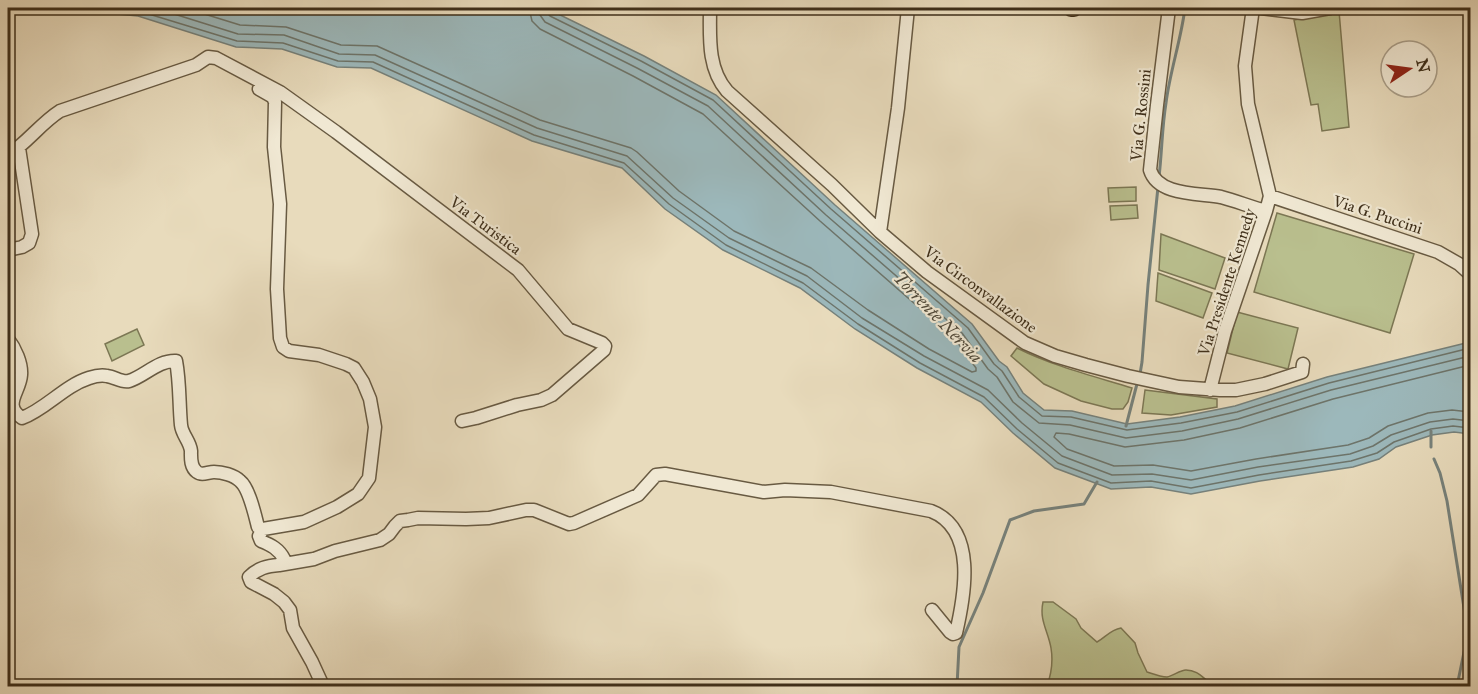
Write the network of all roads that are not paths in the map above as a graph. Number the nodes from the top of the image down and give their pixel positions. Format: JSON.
{"nodes":[{"id":1,"x":710,"y":8,"type":"edge"},
{"id":2,"x":908,"y":8,"type":"edge"},
{"id":3,"x":1169,"y":8,"type":"edge"},
{"id":4,"x":1253,"y":8,"type":"edge"},
{"id":5,"x":1261,"y":8,"type":"edge"},
{"id":6,"x":1330,"y":8,"type":"edge"},
{"id":7,"x":196,"y":64,"type":"junction"},
{"id":8,"x":19,"y":148,"type":"junction"},
{"id":9,"x":8,"y":155,"type":"edge"},
{"id":10,"x":1270,"y":196,"type":"junction"},
{"id":11,"x":1266,"y":211,"type":"junction"},
{"id":12,"x":880,"y":232,"type":"junction"},
{"id":13,"x":8,"y":250,"type":"edge"},
{"id":14,"x":1470,"y":274,"type":"edge"},
{"id":15,"x":8,"y":339,"type":"edge"},
{"id":16,"x":1303,"y":364,"type":"dead end"},
{"id":17,"x":1210,"y":390,"type":"junction"},
{"id":18,"x":462,"y":421,"type":"dead end"},
{"id":19,"x":258,"y":527,"type":"dead end"},
{"id":20,"x":279,"y":565,"type":"junction"},
{"id":21,"x":932,"y":610,"type":"dead end"},
{"id":22,"x":322,"y":686,"type":"edge"}],
"edges":[{"from":1,"to":12,"type":"street","name":"Via Circonvallazione"},
{"from":2,"to":12,"type":"street"},
{"from":3,"to":11,"type":"street","name":"Via G. Rossini"},
{"from":4,"to":10,"type":"street","name":"Via Presidente Kennedy"},
{"from":5,"to":6,"type":"street"},
{"from":7,"to":8,"type":"street","name":"Via Turistica"},
{"from":7,"to":18,"type":"street","name":"Via Turistica"},
{"from":7,"to":20,"type":"street"},
{"from":8,"to":9,"type":"street","name":"Via Turistica"},
{"from":8,"to":13,"type":"street"},
{"from":10,"to":11,"type":"street","name":"Via Presidente Kennedy"},
{"from":10,"to":14,"type":"street","name":"Via G. Puccini"},
{"from":11,"to":17,"type":"street","name":"Via Presidente Kennedy"},
{"from":12,"to":17,"type":"street","name":"Via Circonvallazione"},
{"from":15,"to":19,"type":"street"},
{"from":16,"to":17,"type":"street","name":"Via Circonvallazione"},
{"from":20,"to":21,"type":"street"},
{"from":20,"to":22,"type":"street"}]}
